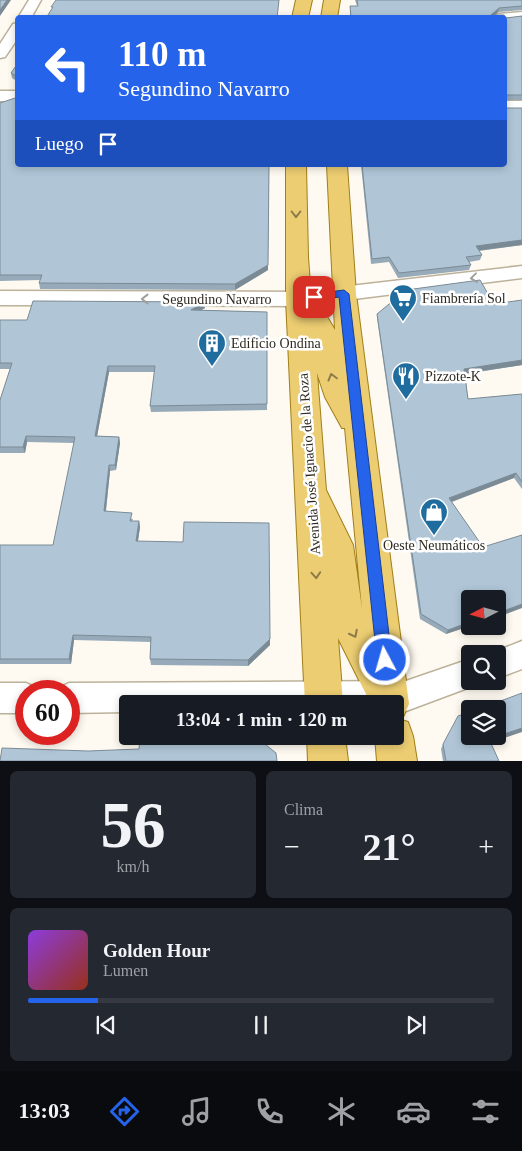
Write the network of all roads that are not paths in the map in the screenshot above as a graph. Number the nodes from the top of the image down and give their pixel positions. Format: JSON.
{"nodes":[{"id":1,"x":36,"y":0,"type":"edge"},
{"id":2,"x":304,"y":0,"type":"edge"},
{"id":3,"x":332,"y":0,"type":"edge"},
{"id":4,"x":26,"y":15,"type":"edge"},
{"id":5,"x":301,"y":15,"type":"edge"},
{"id":6,"x":330,"y":15,"type":"edge"},
{"id":7,"x":522,"y":16,"type":"edge"},
{"id":8,"x":507,"y":17,"type":"edge"},
{"id":9,"x":15,"y":32,"type":"edge"},
{"id":10,"x":0,"y":54,"type":"edge"},
{"id":11,"x":0,"y":96,"type":"edge"},
{"id":12,"x":15,"y":96,"type":"edge"},
{"id":13,"x":507,"y":106,"type":"edge"},
{"id":14,"x":522,"y":106,"type":"edge"},
{"id":15,"x":296,"y":167,"type":"edge"},
{"id":16,"x":337,"y":167,"type":"edge"},
{"id":17,"x":522,"y":272,"type":"edge"},
{"id":18,"x":344,"y":294,"type":"junction"},
{"id":19,"x":0,"y":298,"type":"edge"},
{"id":20,"x":298,"y":299,"type":"junction"},
{"id":21,"x":360,"y":436,"type":"junction"},
{"id":22,"x":310,"y":488,"type":"junction"},
{"id":23,"x":522,"y":655,"type":"edge"},
{"id":24,"x":506,"y":661,"type":"edge"},
{"id":25,"x":461,"y":676,"type":"edge"},
{"id":26,"x":324,"y":695,"type":"edge"},
{"id":27,"x":386,"y":695,"type":"edge"},
{"id":28,"x":388,"y":695,"type":"edge"},
{"id":29,"x":404,"y":696,"type":"edge"},
{"id":30,"x":0,"y":698,"type":"edge"},
{"id":31,"x":15,"y":698,"type":"edge"},
{"id":32,"x":80,"y":698,"type":"edge"},
{"id":33,"x":119,"y":699,"type":"edge"},
{"id":34,"x":327,"y":745,"type":"edge"},
{"id":35,"x":395,"y":745,"type":"edge"},
{"id":36,"x":328,"y":761,"type":"edge"},
{"id":37,"x":397,"y":761,"type":"edge"}],
"edges":[{"from":1,"to":4,"type":"street"},
{"from":2,"to":5,"type":"main road"},
{"from":3,"to":6,"type":"main road"},
{"from":7,"to":8,"type":"street"},
{"from":9,"to":10,"type":"street"},
{"from":11,"to":12,"type":"street"},
{"from":13,"to":14,"type":"street"},
{"from":15,"to":20,"type":"main road","name":"Avenida José Ignacio de la Roza","one_way":true},
{"from":16,"to":18,"type":"main road"},
{"from":17,"to":18,"type":"street","name":"Segundino Navarro","one_way":true},
{"from":18,"to":20,"type":"street","name":"Segundino Navarro"},
{"from":18,"to":21,"type":"main road"},
{"from":20,"to":19,"type":"street","name":"Segundino Navarro","one_way":true},
{"from":21,"to":20,"type":"main road","one_way":true},
{"from":20,"to":22,"type":"main road","name":"Avenida José Ignacio de la Roza"},
{"from":21,"to":28,"type":"main road"},
{"from":22,"to":26,"type":"main road","name":"Avenida José Ignacio de la Roza","one_way":true},
{"from":22,"to":27,"type":"main road","one_way":true},
{"from":23,"to":24,"type":"street"},
{"from":25,"to":29,"type":"street"},
{"from":30,"to":31,"type":"street"},
{"from":32,"to":33,"type":"street"},
{"from":34,"to":36,"type":"main road"},
{"from":35,"to":37,"type":"main road"}]}
